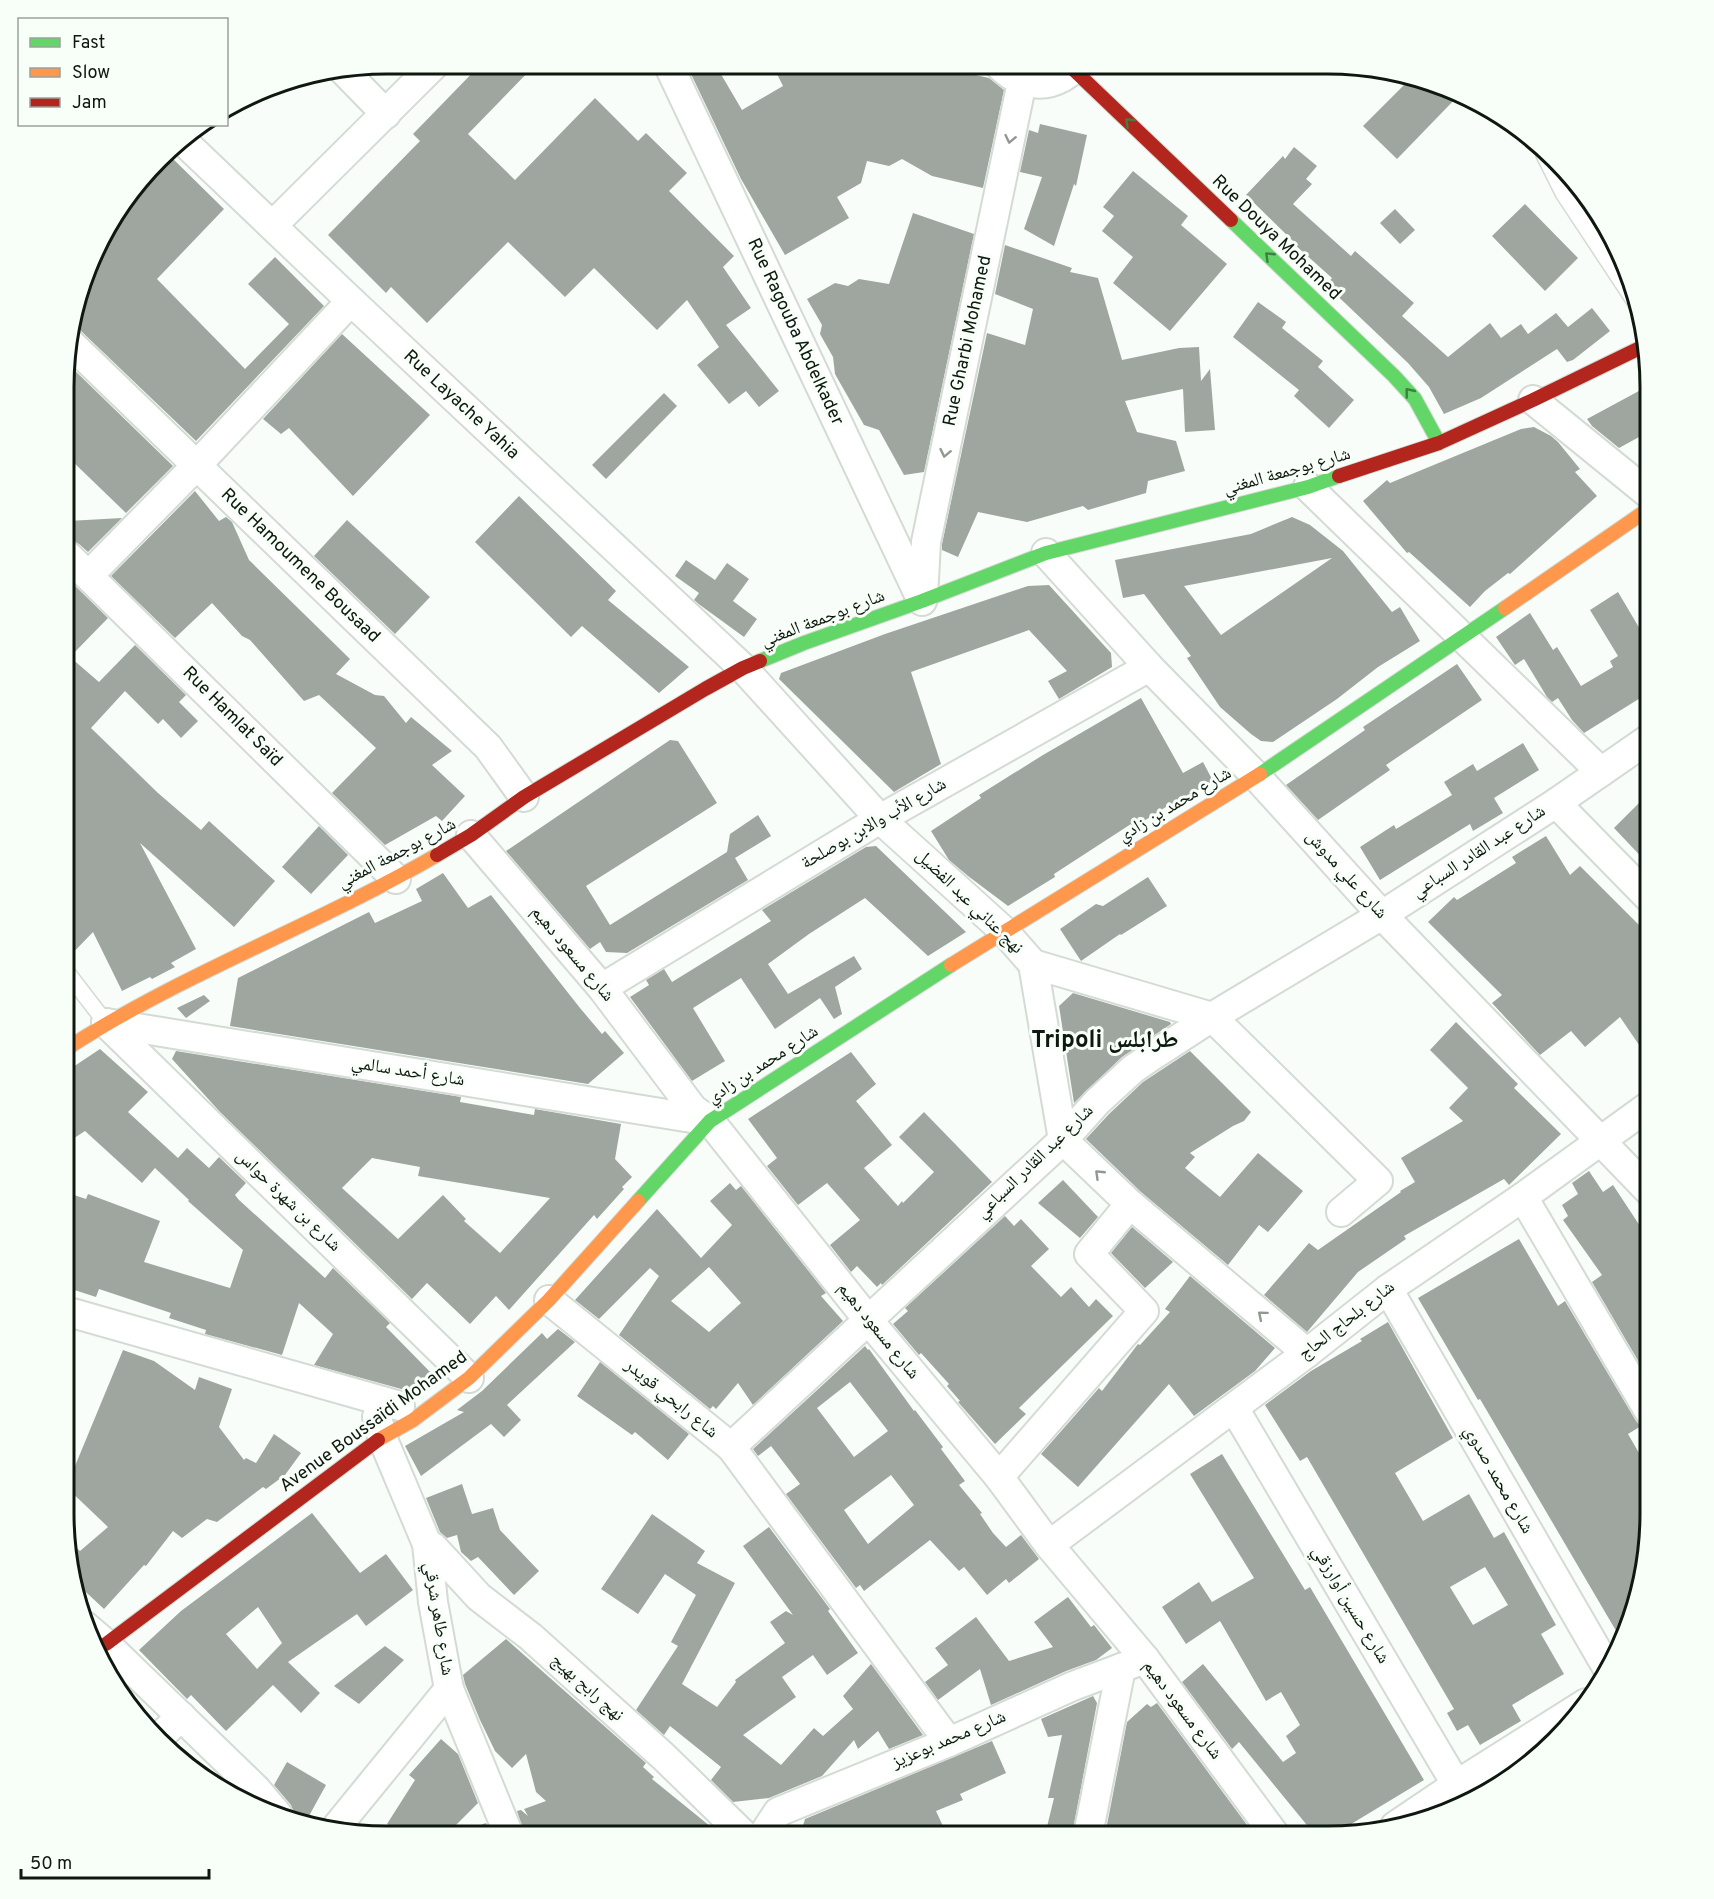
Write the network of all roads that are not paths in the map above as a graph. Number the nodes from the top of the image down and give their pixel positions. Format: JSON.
{"nodes":[{"id":1,"x":425,"y":74,"type":"edge"},
{"id":2,"x":673,"y":74,"type":"edge"},
{"id":3,"x":1008,"y":74,"type":"edge"},
{"id":4,"x":1065,"y":74,"type":"edge"},
{"id":5,"x":1083,"y":74,"type":"edge"},
{"id":6,"x":349,"y":76,"type":"edge"},
{"id":7,"x":1022,"y":82,"type":"junction"},
{"id":8,"x":386,"y":114,"type":"junction"},
{"id":9,"x":187,"y":145,"type":"edge"},
{"id":10,"x":1549,"y":165,"type":"edge"},
{"id":11,"x":273,"y":225,"type":"junction"},
{"id":12,"x":1623,"y":284,"type":"edge"},
{"id":13,"x":351,"y":301,"type":"junction"},
{"id":14,"x":76,"y":349,"type":"edge"},
{"id":15,"x":1638,"y":349,"type":"edge"},
{"id":16,"x":1533,"y":400,"type":"junction"},
{"id":17,"x":1439,"y":443,"type":"junction"},
{"id":18,"x":196,"y":466,"type":"junction"},
{"id":19,"x":1308,"y":487,"type":"junction"},
{"id":20,"x":1640,"y":487,"type":"edge"},
{"id":21,"x":1640,"y":515,"type":"edge"},
{"id":22,"x":1046,"y":554,"type":"junction"},
{"id":23,"x":78,"y":565,"type":"edge"},
{"id":24,"x":922,"y":601,"type":"junction"},
{"id":25,"x":1463,"y":637,"type":"junction"},
{"id":26,"x":1149,"y":667,"type":"junction"},
{"id":27,"x":743,"y":668,"type":"junction"},
{"id":28,"x":1640,"y":748,"type":"edge"},
{"id":29,"x":1601,"y":772,"type":"junction"},
{"id":30,"x":1256,"y":776,"type":"junction"},
{"id":31,"x":524,"y":797,"type":"junction"},
{"id":32,"x":1556,"y":803,"type":"junction"},
{"id":33,"x":880,"y":819,"type":"junction"},
{"id":34,"x":471,"y":835,"type":"junction"},
{"id":35,"x":396,"y":879,"type":"junction"},
{"id":36,"x":1640,"y":889,"type":"edge"},
{"id":37,"x":1382,"y":915,"type":"junction"},
{"id":38,"x":1004,"y":930,"type":"junction"},
{"id":39,"x":1033,"y":964,"type":"junction"},
{"id":40,"x":74,"y":981,"type":"edge"},
{"id":41,"x":602,"y":988,"type":"junction"},
{"id":42,"x":1212,"y":1017,"type":"junction"},
{"id":43,"x":106,"y":1023,"type":"junction"},
{"id":44,"x":74,"y":1044,"type":"edge"},
{"id":45,"x":1640,"y":1112,"type":"edge"},
{"id":46,"x":710,"y":1121,"type":"junction"},
{"id":47,"x":1062,"y":1140,"type":"junction"},
{"id":48,"x":1602,"y":1141,"type":"junction"},
{"id":49,"x":1640,"y":1181,"type":"edge"},
{"id":50,"x":1522,"y":1197,"type":"junction"},
{"id":51,"x":1130,"y":1204,"type":"junction"},
{"id":52,"x":1341,"y":1212,"type":"dead end"},
{"id":53,"x":1388,"y":1289,"type":"junction"},
{"id":54,"x":549,"y":1300,"type":"junction"},
{"id":55,"x":74,"y":1314,"type":"edge"},
{"id":56,"x":869,"y":1321,"type":"junction"},
{"id":57,"x":1307,"y":1353,"type":"junction"},
{"id":58,"x":469,"y":1378,"type":"junction"},
{"id":59,"x":1640,"y":1396,"type":"edge"},
{"id":60,"x":382,"y":1401,"type":"junction"},
{"id":61,"x":1234,"y":1408,"type":"junction"},
{"id":62,"x":413,"y":1420,"type":"junction"},
{"id":63,"x":382,"y":1437,"type":"junction"},
{"id":64,"x":731,"y":1447,"type":"junction"},
{"id":65,"x":999,"y":1477,"type":"junction"},
{"id":66,"x":427,"y":1544,"type":"junction"},
{"id":67,"x":1049,"y":1545,"type":"junction"},
{"id":68,"x":98,"y":1634,"type":"edge"},
{"id":69,"x":100,"y":1639,"type":"edge"},
{"id":70,"x":1603,"y":1661,"type":"edge"},
{"id":71,"x":1133,"y":1663,"type":"junction"},
{"id":72,"x":449,"y":1689,"type":"junction"},
{"id":73,"x":181,"y":1716,"type":"junction"},
{"id":74,"x":1561,"y":1721,"type":"edge"},
{"id":75,"x":164,"y":1733,"type":"edge"},
{"id":76,"x":948,"y":1742,"type":"junction"},
{"id":77,"x":248,"y":1793,"type":"edge"},
{"id":78,"x":1461,"y":1793,"type":"edge"},
{"id":79,"x":1432,"y":1808,"type":"edge"},
{"id":80,"x":341,"y":1822,"type":"edge"},
{"id":81,"x":505,"y":1826,"type":"edge"},
{"id":82,"x":735,"y":1826,"type":"edge"},
{"id":83,"x":769,"y":1826,"type":"edge"},
{"id":84,"x":1090,"y":1826,"type":"edge"},
{"id":85,"x":1268,"y":1826,"type":"edge"}],
"edges":[{"from":1,"to":8,"type":"street"},
{"from":2,"to":24,"type":"street","name":"Rue Ragouba Abdelkader"},
{"from":3,"to":7,"type":"street"},
{"from":4,"to":7,"type":"street"},
{"from":17,"to":5,"type":"street","name":"Rue Douya Mohamed","one_way":true},
{"from":6,"to":8,"type":"street"},
{"from":7,"to":24,"type":"street","name":"Rue Gharbi Mohamed","one_way":true},
{"from":8,"to":11,"type":"street"},
{"from":9,"to":11,"type":"street","name":"Rue Layache Yahia"},
{"from":10,"to":12,"type":"lane"},
{"from":11,"to":13,"type":"street","name":"Rue Layache Yahia"},
{"from":13,"to":18,"type":"street"},
{"from":13,"to":27,"type":"street","name":"Rue Layache Yahia"},
{"from":14,"to":18,"type":"street","name":"Rue Hamoumene Bousaad"},
{"from":15,"to":16,"type":"street","name":"شارع بوجمعة المغني"},
{"from":16,"to":17,"type":"street","name":"شارع بوجمعة المغني"},
{"from":16,"to":20,"type":"street"},
{"from":17,"to":19,"type":"street","name":"شارع بوجمعة المغني"},
{"from":18,"to":23,"type":"street"},
{"from":18,"to":31,"type":"street","name":"Rue Hamoumene Bousaad"},
{"from":19,"to":22,"type":"street","name":"شارع بوجمعة المغني"},
{"from":19,"to":25,"type":"street"},
{"from":21,"to":25,"type":"street","name":"شارع محمد بن زادي"},
{"from":22,"to":24,"type":"street","name":"شارع بوجمعة المغني"},
{"from":22,"to":26,"type":"street","name":"شارع علي مدوش"},
{"from":23,"to":35,"type":"street","name":"Rue Hamlat Saïd"},
{"from":24,"to":27,"type":"street","name":"شارع بوجمعة المغني"},
{"from":25,"to":29,"type":"street"},
{"from":25,"to":30,"type":"street","name":"شارع محمد بن زادي"},
{"from":26,"to":30,"type":"street","name":"شارع علي مدوش"},
{"from":26,"to":33,"type":"street","name":"شارع الأب والابن بوصلحة"},
{"from":27,"to":31,"type":"street","name":"شارع بوجمعة المغني"},
{"from":27,"to":33,"type":"street","name":"نهج عناني عبد الفضيل"},
{"from":28,"to":29,"type":"street","name":"شارع عبد القادر السباعي"},
{"from":29,"to":32,"type":"street","name":"شارع عبد القادر السباعي"},
{"from":30,"to":37,"type":"street","name":"شارع علي مدوش"},
{"from":30,"to":38,"type":"street","name":"شارع محمد بن زادي"},
{"from":31,"to":34,"type":"street","name":"شارع بوجمعة المغني"},
{"from":32,"to":36,"type":"street"},
{"from":32,"to":37,"type":"street","name":"شارع عبد القادر السباعي"},
{"from":33,"to":38,"type":"street","name":"نهج عناني عبد الفضيل"},
{"from":33,"to":41,"type":"street","name":"شارع الأب والابن بوصلحة"},
{"from":34,"to":35,"type":"street","name":"شارع بوجمعة المغني"},
{"from":34,"to":41,"type":"street","name":"شارع مسعود دهيم"},
{"from":35,"to":43,"type":"street","name":"شارع بوجمعة المغني"},
{"from":37,"to":42,"type":"street","name":"شارع عبد القادر السباعي"},
{"from":37,"to":48,"type":"street","name":"شارع علي مدوش"},
{"from":38,"to":39,"type":"street","name":"نهج عناني عبد الفضيل"},
{"from":38,"to":46,"type":"street","name":"شارع محمد بن زادي"},
{"from":39,"to":42,"type":"street"},
{"from":39,"to":47,"type":"street","name":"نهج عناني عبد الفضيل"},
{"from":40,"to":43,"type":"lane"},
{"from":41,"to":46,"type":"street","name":"شارع مسعود دهيم"},
{"from":42,"to":47,"type":"street","name":"شارع عبد القادر السباعي"},
{"from":42,"to":52,"type":"street"},
{"from":43,"to":44,"type":"street","name":"شارع بوجمعة المغني"},
{"from":43,"to":46,"type":"street","name":"شارع أحمد سالمي"},
{"from":43,"to":58,"type":"street","name":"شارع بن شهرة حواس"},
{"from":45,"to":48,"type":"street","name":"شارع بلحاج الحاج"},
{"from":46,"to":54,"type":"street","name":"Avenue Boussaïdi Mohamed"},
{"from":46,"to":56,"type":"street","name":"شارع مسعود دهيم"},
{"from":51,"to":47,"type":"street","one_way":true},
{"from":47,"to":56,"type":"street","name":"شارع عبد القادر السباعي"},
{"from":48,"to":49,"type":"street","name":"شارع علي مدوش"},
{"from":48,"to":50,"type":"street","name":"شارع بلحاج الحاج"},
{"from":50,"to":53,"type":"street","name":"شارع بلحاج الحاج"},
{"from":50,"to":59,"type":"street"},
{"from":57,"to":51,"type":"street","one_way":true},
{"from":51,"to":65,"type":"street"},
{"from":53,"to":57,"type":"street","name":"شارع بلحاج الحاج"},
{"from":53,"to":70,"type":"street","name":"شارع محمد صدوي"},
{"from":54,"to":58,"type":"street","name":"Avenue Boussaïdi Mohamed"},
{"from":54,"to":64,"type":"street","name":"شاع رابحي قويدر"},
{"from":55,"to":60,"type":"street"},
{"from":56,"to":64,"type":"street","name":"شاع رابحي قويدر"},
{"from":56,"to":65,"type":"street","name":"شارع مسعود دهيم"},
{"from":57,"to":61,"type":"street","name":"شارع بلحاج الحاج"},
{"from":58,"to":62,"type":"street","name":"Avenue Boussaïdi Mohamed"},
{"from":60,"to":62,"type":"street"},
{"from":60,"to":63,"type":"street","name":"شارع طاهر شرقي"},
{"from":61,"to":67,"type":"street","name":"شارع بلحاج الحاج"},
{"from":61,"to":78,"type":"street","name":"شارع حسين أوارزقي"},
{"from":62,"to":63,"type":"street","name":"Avenue Boussaïdi Mohamed"},
{"from":63,"to":66,"type":"street","name":"شارع طاهر شرقي"},
{"from":63,"to":68,"type":"street","name":"Avenue Boussaïdi Mohamed"},
{"from":64,"to":76,"type":"street"},
{"from":65,"to":67,"type":"street","name":"شارع مسعود دهيم"},
{"from":66,"to":72,"type":"street","name":"شارع طاهر شرقي"},
{"from":66,"to":82,"type":"street","name":"نهج رابح بهيج"},
{"from":67,"to":71,"type":"street","name":"شارع مسعود دهيم"},
{"from":69,"to":73,"type":"street"},
{"from":71,"to":76,"type":"street","name":"شارع محمد بوعزيز"},
{"from":71,"to":84,"type":"street"},
{"from":71,"to":85,"type":"street","name":"شارع مسعود دهيم"},
{"from":72,"to":80,"type":"street"},
{"from":72,"to":81,"type":"street","name":"شارع طاهر شرقي"},
{"from":73,"to":75,"type":"street"},
{"from":73,"to":77,"type":"street"},
{"from":74,"to":78,"type":"street"},
{"from":76,"to":83,"type":"street","name":"شارع محمد بوعزيز"},
{"from":78,"to":79,"type":"street"}]}
